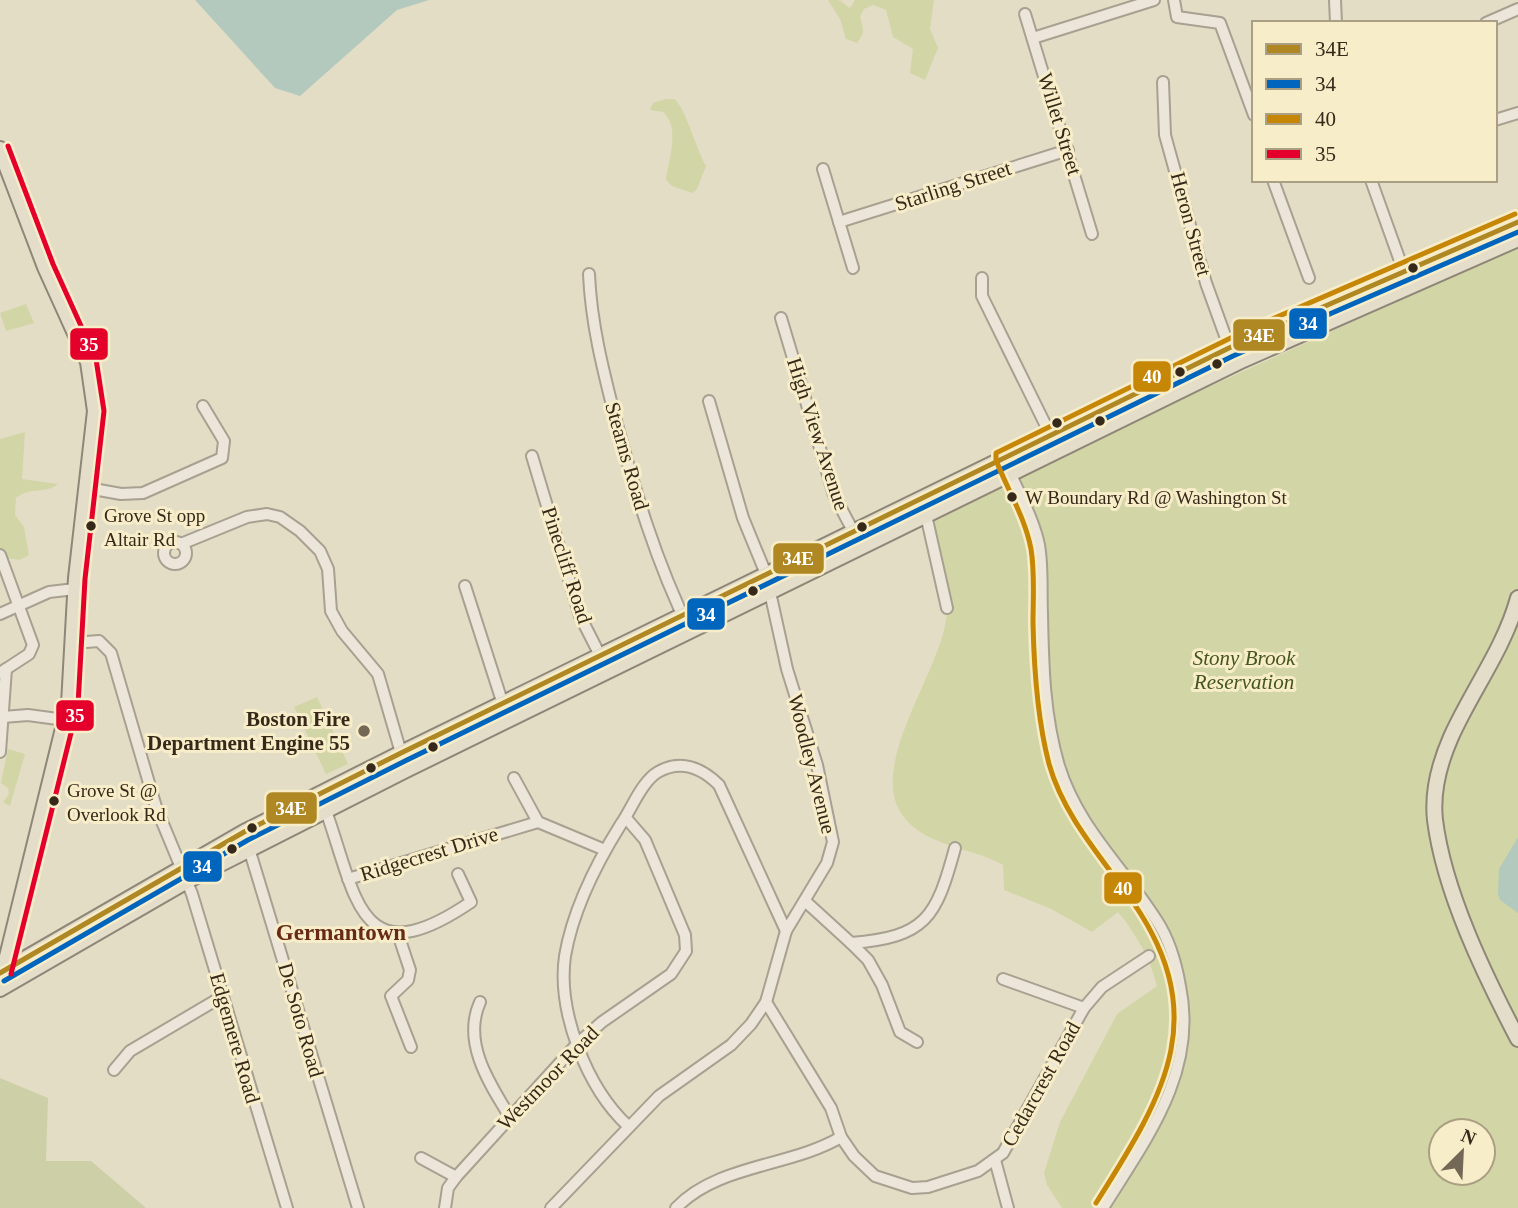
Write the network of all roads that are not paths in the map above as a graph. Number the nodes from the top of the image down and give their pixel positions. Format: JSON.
{"nodes":[{"id":1,"x":1154,"y":0,"type":"edge"},
{"id":2,"x":1174,"y":0,"type":"edge"},
{"id":3,"x":1335,"y":0,"type":"edge"},
{"id":4,"x":1518,"y":9,"type":"edge"},
{"id":5,"x":1025,"y":14,"type":"dead end"},
{"id":6,"x":1336,"y":21,"type":"edge"},
{"id":7,"x":1491,"y":21,"type":"edge"},
{"id":8,"x":1034,"y":38,"type":"junction"},
{"id":9,"x":1163,"y":82,"type":"dead end"},
{"id":10,"x":1252,"y":108,"type":"edge"},
{"id":11,"x":1518,"y":113,"type":"edge"},
{"id":12,"x":1497,"y":119,"type":"edge"},
{"id":13,"x":0,"y":149,"type":"edge"},
{"id":14,"x":1068,"y":150,"type":"junction"},
{"id":15,"x":823,"y":169,"type":"dead end"},
{"id":16,"x":1274,"y":182,"type":"edge"},
{"id":17,"x":1372,"y":182,"type":"edge"},
{"id":18,"x":839,"y":222,"type":"junction"},
{"id":19,"x":1518,"y":222,"type":"edge"},
{"id":20,"x":1093,"y":234,"type":"dead end"},
{"id":21,"x":1518,"y":239,"type":"edge"},
{"id":22,"x":853,"y":268,"type":"dead end"},
{"id":23,"x":589,"y":274,"type":"dead end"},
{"id":24,"x":982,"y":278,"type":"dead end"},
{"id":25,"x":1309,"y":278,"type":"dead end"},
{"id":26,"x":1406,"y":279,"type":"junction"},
{"id":27,"x":781,"y":318,"type":"dead end"},
{"id":28,"x":1230,"y":348,"type":"junction"},
{"id":29,"x":1235,"y":363,"type":"junction"},
{"id":30,"x":709,"y":401,"type":"dead end"},
{"id":31,"x":204,"y":406,"type":"dead end"},
{"id":32,"x":1051,"y":436,"type":"junction"},
{"id":33,"x":533,"y":456,"type":"dead end"},
{"id":34,"x":1004,"y":457,"type":"junction"},
{"id":35,"x":1010,"y":474,"type":"junction"},
{"id":36,"x":88,"y":488,"type":"junction"},
{"id":37,"x":926,"y":515,"type":"junction"},
{"id":38,"x":857,"y":540,"type":"junction"},
{"id":39,"x":181,"y":544,"type":"dead end"},
{"id":40,"x":0,"y":555,"type":"edge"},
{"id":41,"x":766,"y":574,"type":"junction"},
{"id":42,"x":465,"y":586,"type":"dead end"},
{"id":43,"x":75,"y":589,"type":"junction"},
{"id":44,"x":768,"y":591,"type":"junction"},
{"id":45,"x":1518,"y":598,"type":"edge"},
{"id":46,"x":20,"y":604,"type":"junction"},
{"id":47,"x":947,"y":608,"type":"dead end"},
{"id":48,"x":0,"y":614,"type":"edge"},
{"id":49,"x":682,"y":615,"type":"junction"},
{"id":50,"x":690,"y":631,"type":"junction"},
{"id":51,"x":73,"y":643,"type":"junction"},
{"id":52,"x":600,"y":656,"type":"junction"},
{"id":53,"x":3,"y":671,"type":"edge"},
{"id":54,"x":608,"y":671,"type":"junction"},
{"id":55,"x":500,"y":705,"type":"junction"},
{"id":56,"x":3,"y":717,"type":"junction"},
{"id":57,"x":65,"y":720,"type":"junction"},
{"id":58,"x":508,"y":720,"type":"junction"},
{"id":59,"x":0,"y":752,"type":"edge"},
{"id":60,"x":401,"y":752,"type":"junction"},
{"id":61,"x":406,"y":769,"type":"junction"},
{"id":62,"x":514,"y":778,"type":"dead end"},
{"id":63,"x":326,"y":811,"type":"junction"},
{"id":64,"x":626,"y":818,"type":"junction"},
{"id":65,"x":538,"y":822,"type":"junction"},
{"id":66,"x":244,"y":832,"type":"junction"},
{"id":67,"x":955,"y":848,"type":"dead end"},
{"id":68,"x":249,"y":850,"type":"junction"},
{"id":69,"x":605,"y":850,"type":"junction"},
{"id":70,"x":458,"y":874,"type":"dead end"},
{"id":71,"x":184,"y":875,"type":"junction"},
{"id":72,"x":348,"y":879,"type":"junction"},
{"id":73,"x":805,"y":901,"type":"junction"},
{"id":74,"x":786,"y":931,"type":"junction"},
{"id":75,"x":12,"y":932,"type":"junction"},
{"id":76,"x":398,"y":934,"type":"junction"},
{"id":77,"x":851,"y":943,"type":"junction"},
{"id":78,"x":36,"y":952,"type":"junction"},
{"id":79,"x":1149,"y":956,"type":"dead end"},
{"id":80,"x":1003,"y":979,"type":"dead end"},
{"id":81,"x":1,"y":980,"type":"edge"},
{"id":82,"x":223,"y":996,"type":"junction"},
{"id":83,"x":480,"y":1002,"type":"dead end"},
{"id":84,"x":766,"y":1002,"type":"junction"},
{"id":85,"x":1084,"y":1008,"type":"junction"},
{"id":86,"x":1518,"y":1039,"type":"edge"},
{"id":87,"x":917,"y":1042,"type":"dead end"},
{"id":88,"x":577,"y":1044,"type":"junction"},
{"id":89,"x":411,"y":1047,"type":"dead end"},
{"id":90,"x":114,"y":1070,"type":"dead end"},
{"id":91,"x":510,"y":1117,"type":"junction"},
{"id":92,"x":628,"y":1126,"type":"junction"},
{"id":93,"x":841,"y":1137,"type":"junction"},
{"id":94,"x":421,"y":1158,"type":"dead end"},
{"id":95,"x":995,"y":1160,"type":"junction"},
{"id":96,"x":456,"y":1177,"type":"junction"},
{"id":97,"x":287,"y":1208,"type":"edge"},
{"id":98,"x":358,"y":1208,"type":"edge"},
{"id":99,"x":444,"y":1208,"type":"edge"},
{"id":100,"x":551,"y":1208,"type":"edge"},
{"id":101,"x":676,"y":1208,"type":"edge"},
{"id":102,"x":1008,"y":1208,"type":"edge"},
{"id":103,"x":1103,"y":1208,"type":"edge"}],
"edges":[{"from":1,"to":8,"type":"street"},
{"from":2,"to":10,"type":"street"},
{"from":3,"to":6,"type":"street"},
{"from":4,"to":7,"type":"street"},
{"from":5,"to":8,"type":"street","name":"Willet Street"},
{"from":8,"to":14,"type":"street","name":"Willet Street"},
{"from":9,"to":28,"type":"street","name":"Heron Street"},
{"from":11,"to":12,"type":"street"},
{"from":13,"to":36,"type":"main road"},
{"from":14,"to":18,"type":"street","name":"Starling Street"},
{"from":14,"to":20,"type":"street","name":"Willet Street"},
{"from":15,"to":18,"type":"street"},
{"from":16,"to":25,"type":"street"},
{"from":17,"to":26,"type":"street"},
{"from":18,"to":22,"type":"street"},
{"from":19,"to":26,"type":"main road"},
{"from":21,"to":26,"type":"main road"},
{"from":23,"to":49,"type":"street","name":"Stearns Road"},
{"from":24,"to":32,"type":"street"},
{"from":26,"to":28,"type":"main road"},
{"from":26,"to":29,"type":"main road"},
{"from":27,"to":38,"type":"street","name":"High View Avenue"},
{"from":28,"to":29,"type":"street","name":"Heron Street"},
{"from":28,"to":32,"type":"main road"},
{"from":29,"to":35,"type":"main road"},
{"from":30,"to":41,"type":"street","name":"Woodley Avenue"},
{"from":31,"to":36,"type":"street"},
{"from":32,"to":34,"type":"main road"},
{"from":33,"to":52,"type":"street","name":"Pinecliff Road"},
{"from":34,"to":35,"type":"street"},
{"from":34,"to":38,"type":"main road"},
{"from":35,"to":37,"type":"main road"},
{"from":35,"to":103,"type":"street"},
{"from":36,"to":43,"type":"main road"},
{"from":37,"to":38,"type":"main road"},
{"from":37,"to":47,"type":"street"},
{"from":38,"to":41,"type":"main road"},
{"from":38,"to":44,"type":"main road"},
{"from":39,"to":60,"type":"street"},
{"from":40,"to":46,"type":"street"},
{"from":41,"to":44,"type":"street","name":"Woodley Avenue"},
{"from":41,"to":49,"type":"main road"},
{"from":42,"to":55,"type":"street"},
{"from":43,"to":46,"type":"street"},
{"from":43,"to":51,"type":"main road"},
{"from":44,"to":50,"type":"main road"},
{"from":44,"to":73,"type":"street","name":"Woodley Avenue"},
{"from":45,"to":86,"type":"main road"},
{"from":46,"to":48,"type":"street"},
{"from":46,"to":53,"type":"street"},
{"from":49,"to":50,"type":"street","name":"Stearns Road"},
{"from":49,"to":52,"type":"main road"},
{"from":50,"to":54,"type":"main road"},
{"from":51,"to":57,"type":"main road"},
{"from":51,"to":71,"type":"street","name":"Edgemere Road"},
{"from":52,"to":54,"type":"street","name":"Pinecliff Road"},
{"from":52,"to":55,"type":"main road"},
{"from":53,"to":56,"type":"street"},
{"from":54,"to":58,"type":"main road"},
{"from":55,"to":58,"type":"street"},
{"from":55,"to":60,"type":"main road"},
{"from":56,"to":57,"type":"street"},
{"from":56,"to":59,"type":"street"},
{"from":57,"to":75,"type":"main road"},
{"from":58,"to":61,"type":"main road"},
{"from":60,"to":61,"type":"street"},
{"from":60,"to":66,"type":"main road"},
{"from":61,"to":63,"type":"main road"},
{"from":62,"to":65,"type":"street"},
{"from":63,"to":68,"type":"main road"},
{"from":63,"to":72,"type":"street","name":"Ridgecrest Drive"},
{"from":64,"to":69,"type":"street"},
{"from":64,"to":74,"type":"street"},
{"from":64,"to":88,"type":"street","name":"Westmoor Road"},
{"from":65,"to":69,"type":"street"},
{"from":65,"to":72,"type":"street","name":"Ridgecrest Drive"},
{"from":66,"to":68,"type":"street","name":"De Soto Road"},
{"from":66,"to":71,"type":"main road"},
{"from":67,"to":77,"type":"street"},
{"from":68,"to":71,"type":"main road"},
{"from":68,"to":98,"type":"street","name":"De Soto Road"},
{"from":69,"to":88,"type":"street"},
{"from":70,"to":76,"type":"street"},
{"from":71,"to":78,"type":"main road"},
{"from":71,"to":81,"type":"main road"},
{"from":71,"to":82,"type":"street","name":"Edgemere Road"},
{"from":72,"to":76,"type":"street"},
{"from":73,"to":74,"type":"street","name":"Woodley Avenue"},
{"from":73,"to":77,"type":"street"},
{"from":74,"to":84,"type":"street","name":"Woodley Avenue"},
{"from":75,"to":78,"type":"main road"},
{"from":75,"to":81,"type":"main road"},
{"from":76,"to":89,"type":"street"},
{"from":77,"to":87,"type":"street"},
{"from":78,"to":81,"type":"main road"},
{"from":79,"to":85,"type":"street","name":"Cedarcrest Road"},
{"from":80,"to":85,"type":"street"},
{"from":82,"to":90,"type":"street"},
{"from":82,"to":97,"type":"street","name":"Edgemere Road"},
{"from":83,"to":91,"type":"street"},
{"from":84,"to":92,"type":"street","name":"Woodley Avenue"},
{"from":84,"to":93,"type":"street","name":"Cedarcrest Road"},
{"from":85,"to":95,"type":"street","name":"Cedarcrest Road"},
{"from":88,"to":91,"type":"street","name":"Westmoor Road"},
{"from":88,"to":92,"type":"street"},
{"from":91,"to":96,"type":"street","name":"Westmoor Road"},
{"from":92,"to":100,"type":"street","name":"Woodley Avenue"},
{"from":93,"to":95,"type":"street","name":"Cedarcrest Road"},
{"from":93,"to":101,"type":"street"},
{"from":94,"to":96,"type":"street"},
{"from":95,"to":102,"type":"street"},
{"from":96,"to":99,"type":"street","name":"Westmoor Road"}]}
